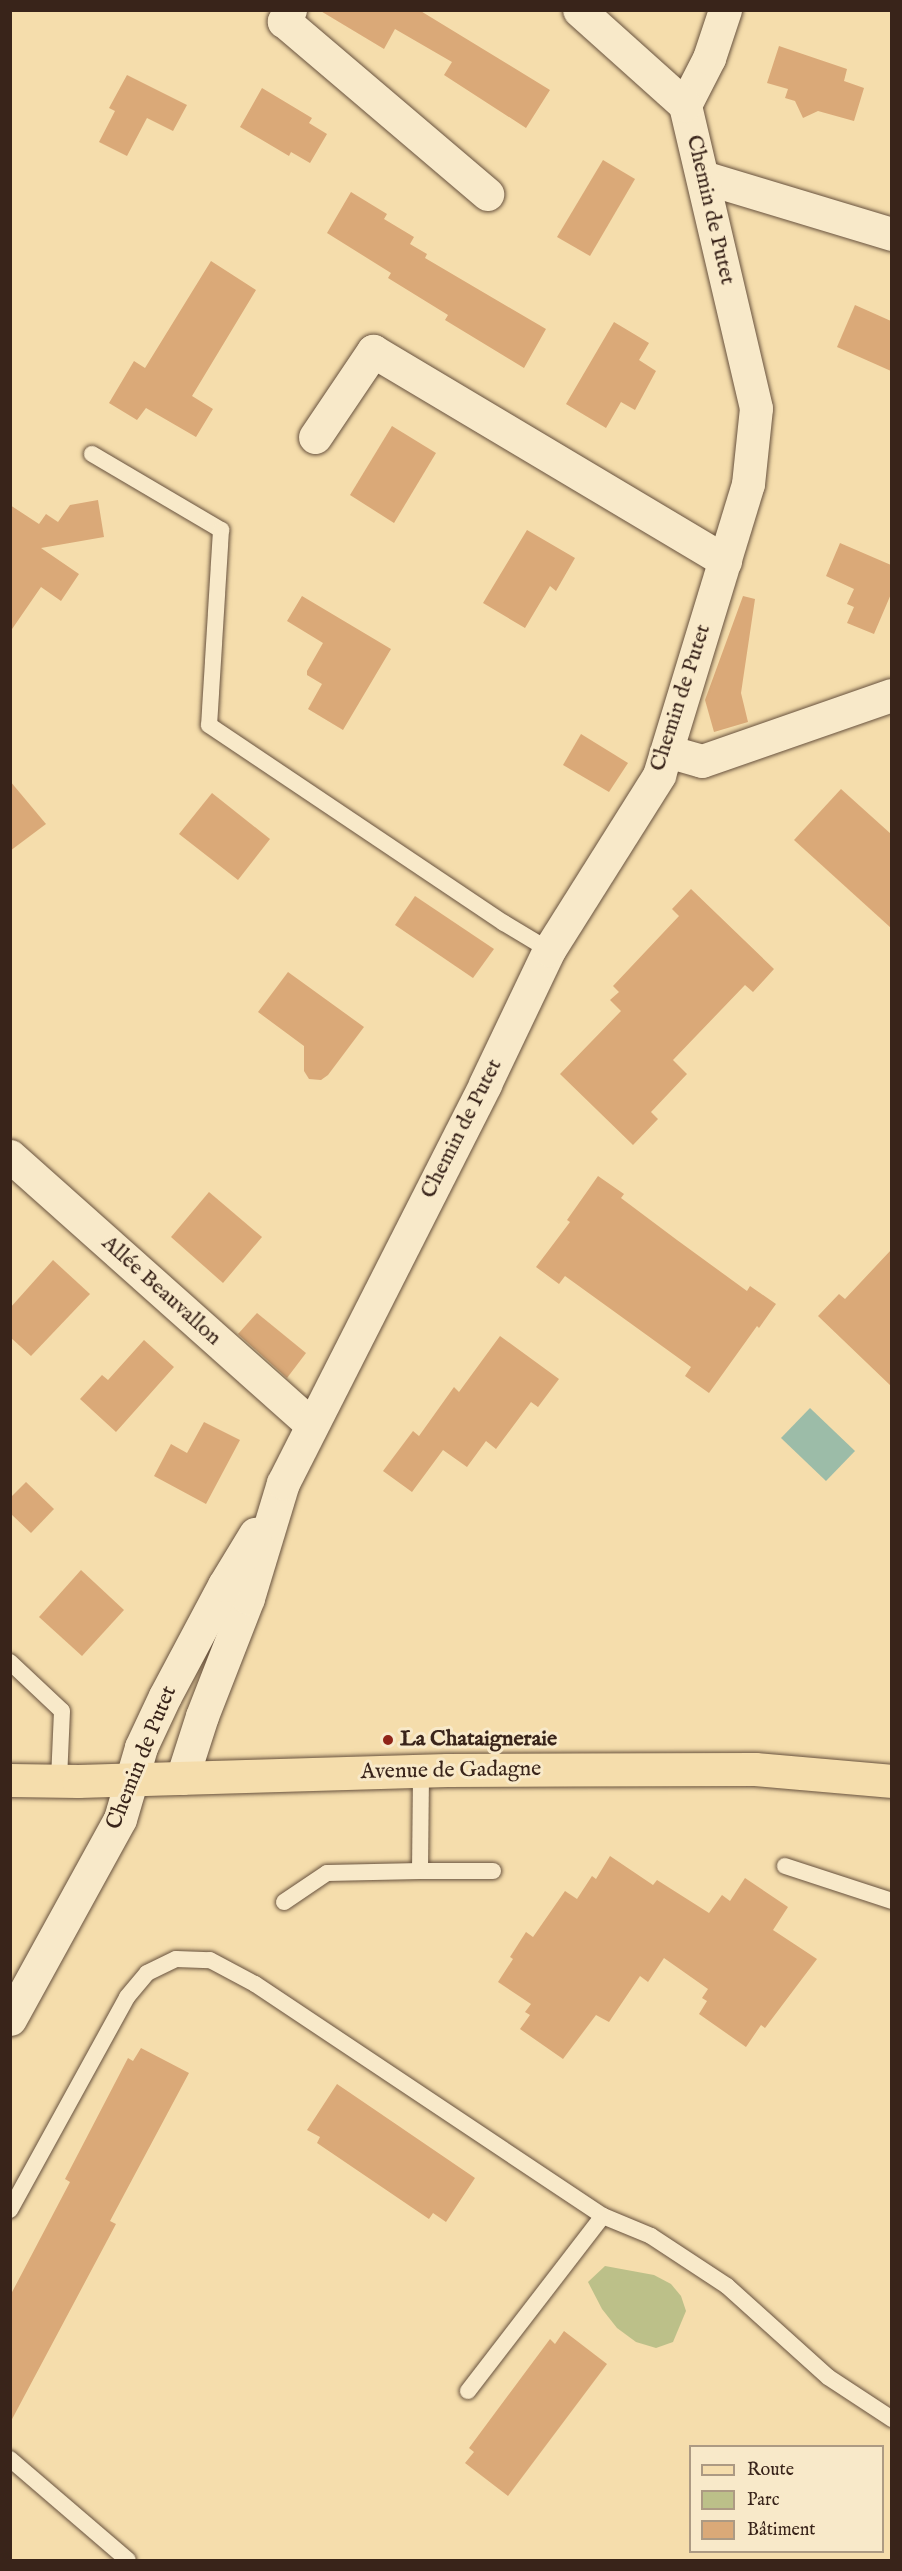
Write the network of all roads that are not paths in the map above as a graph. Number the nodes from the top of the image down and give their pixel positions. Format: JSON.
{"nodes":[{"id":1,"x":290,"y":10,"type":"edge"},
{"id":2,"x":579,"y":10,"type":"edge"},
{"id":3,"x":725,"y":10,"type":"edge"},
{"id":4,"x":685,"y":105,"type":"junction"},
{"id":5,"x":703,"y":177,"type":"junction"},
{"id":6,"x":487,"y":194,"type":"dead end"},
{"id":7,"x":891,"y":234,"type":"edge"},
{"id":8,"x":315,"y":437,"type":"dead end"},
{"id":9,"x":92,"y":454,"type":"dead end"},
{"id":10,"x":725,"y":561,"type":"junction"},
{"id":11,"x":891,"y":695,"type":"edge"},
{"id":12,"x":667,"y":751,"type":"junction"},
{"id":13,"x":549,"y":950,"type":"junction"},
{"id":14,"x":10,"y":1156,"type":"edge"},
{"id":15,"x":312,"y":1425,"type":"junction"},
{"id":16,"x":277,"y":1498,"type":"junction"},
{"id":17,"x":10,"y":1662,"type":"edge"},
{"id":18,"x":421,"y":1770,"type":"junction"},
{"id":19,"x":131,"y":1778,"type":"junction"},
{"id":20,"x":182,"y":1778,"type":"junction"},
{"id":21,"x":10,"y":1779,"type":"edge"},
{"id":22,"x":60,"y":1781,"type":"junction"},
{"id":23,"x":891,"y":1781,"type":"edge"},
{"id":24,"x":785,"y":1866,"type":"dead end"},
{"id":25,"x":420,"y":1871,"type":"junction"},
{"id":26,"x":493,"y":1871,"type":"dead end"},
{"id":27,"x":891,"y":1900,"type":"edge"},
{"id":28,"x":284,"y":1902,"type":"dead end"},
{"id":29,"x":10,"y":2019,"type":"edge"},
{"id":30,"x":10,"y":2210,"type":"edge"},
{"id":31,"x":603,"y":2216,"type":"junction"},
{"id":32,"x":468,"y":2391,"type":"dead end"},
{"id":33,"x":891,"y":2419,"type":"edge"},
{"id":34,"x":10,"y":2459,"type":"edge"},
{"id":35,"x":128,"y":2560,"type":"edge"}],
"edges":[{"from":1,"to":6,"type":"street"},
{"from":2,"to":4,"type":"street","name":"Chemin de Putet"},
{"from":3,"to":4,"type":"street"},
{"from":4,"to":5,"type":"street","name":"Chemin de Putet"},
{"from":5,"to":7,"type":"street"},
{"from":5,"to":10,"type":"street","name":"Chemin de Putet"},
{"from":8,"to":10,"type":"street"},
{"from":9,"to":13,"type":"lane"},
{"from":10,"to":12,"type":"street","name":"Chemin de Putet"},
{"from":11,"to":12,"type":"street"},
{"from":12,"to":13,"type":"street","name":"Chemin de Putet"},
{"from":13,"to":15,"type":"street","name":"Chemin de Putet"},
{"from":14,"to":15,"type":"street","name":"Allée Beauvallon"},
{"from":15,"to":16,"type":"street","name":"Chemin de Putet"},
{"from":16,"to":19,"type":"street","name":"Chemin de Putet"},
{"from":16,"to":20,"type":"street","name":"Chemin de Putet"},
{"from":17,"to":22,"type":"lane"},
{"from":18,"to":20,"type":"main road","name":"Avenue de Gadagne"},
{"from":18,"to":23,"type":"main road","name":"Avenue de Gadagne"},
{"from":18,"to":25,"type":"lane"},
{"from":19,"to":20,"type":"main road","name":"Avenue de Gadagne"},
{"from":19,"to":22,"type":"main road","name":"Avenue de Gadagne"},
{"from":19,"to":29,"type":"street","name":"Chemin de Putet"},
{"from":21,"to":22,"type":"main road","name":"Avenue de Gadagne"},
{"from":24,"to":27,"type":"lane"},
{"from":25,"to":26,"type":"lane"},
{"from":25,"to":28,"type":"lane"},
{"from":30,"to":31,"type":"lane"},
{"from":31,"to":32,"type":"lane"},
{"from":31,"to":33,"type":"lane"},
{"from":34,"to":35,"type":"lane"}]}
